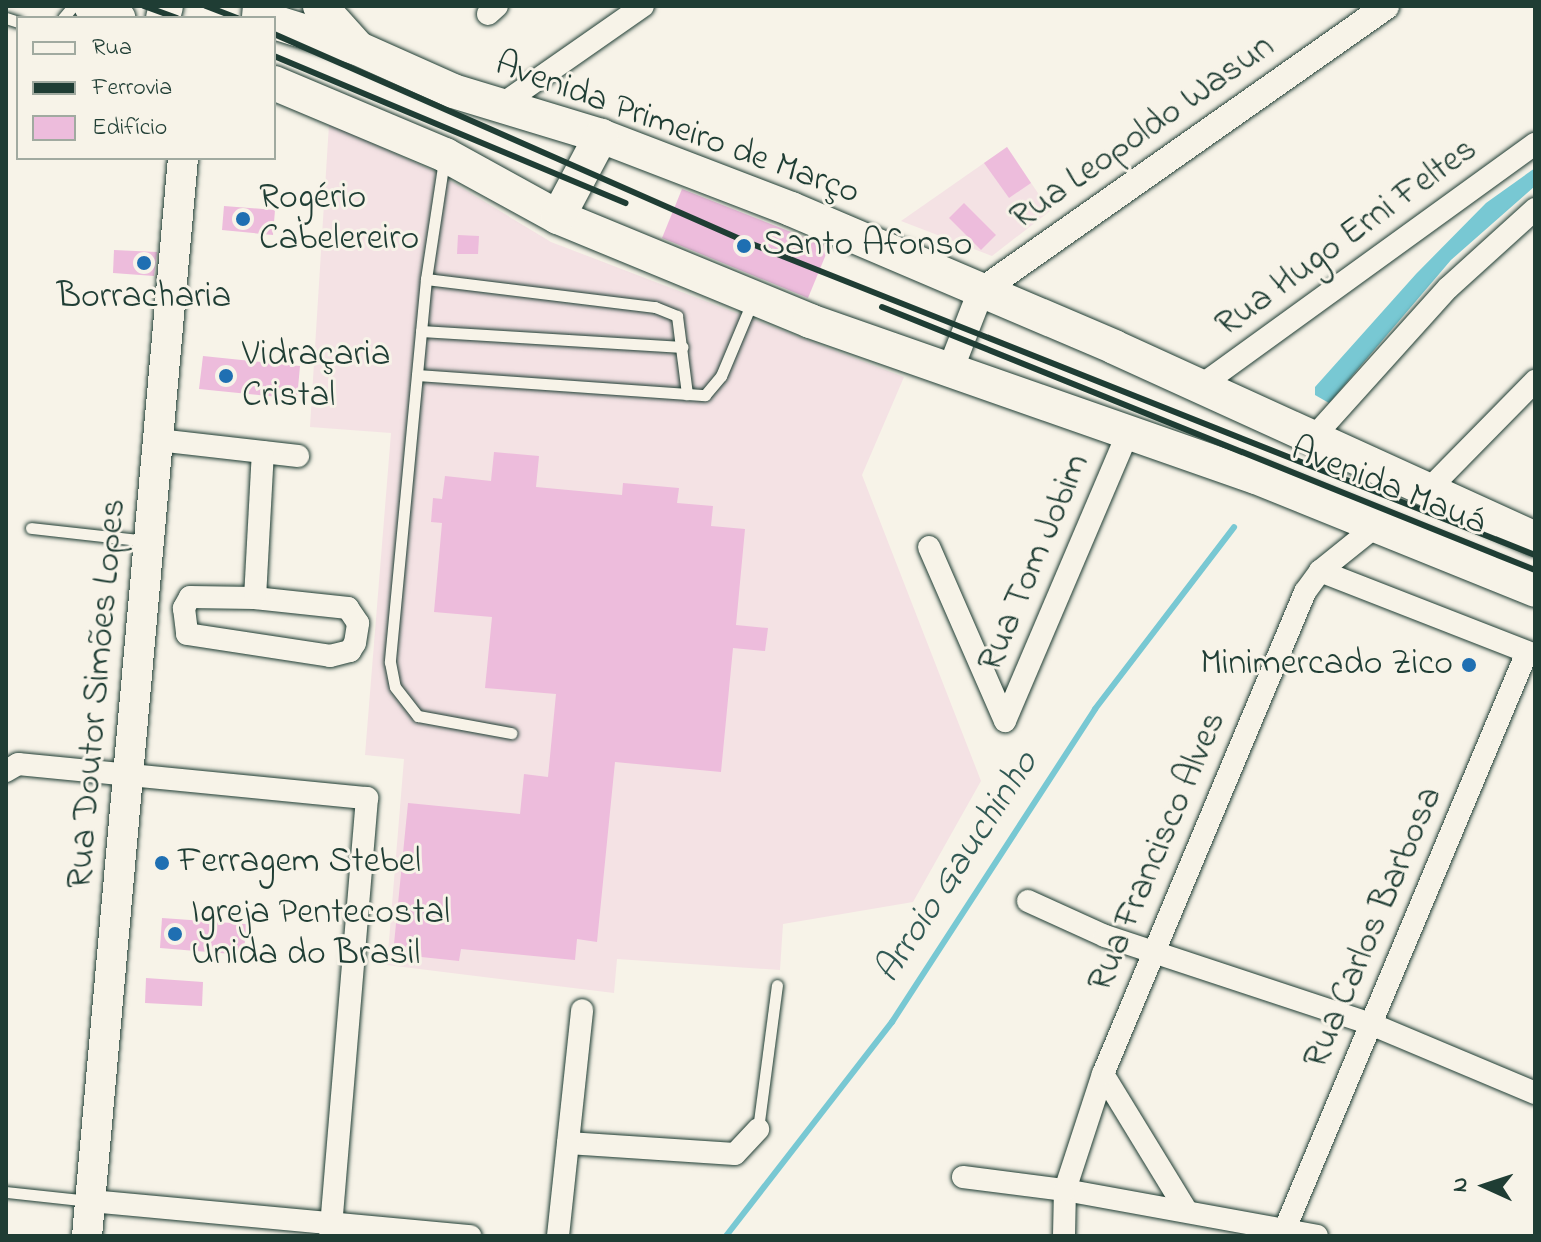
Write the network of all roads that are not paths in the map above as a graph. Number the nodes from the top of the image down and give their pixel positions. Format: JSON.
{"nodes":[{"id":1,"x":91,"y":6,"type":"edge"},
{"id":2,"x":320,"y":6,"type":"edge"},
{"id":3,"x":643,"y":6,"type":"edge"},
{"id":4,"x":1386,"y":6,"type":"edge"},
{"id":5,"x":114,"y":16,"type":"edge"},
{"id":6,"x":276,"y":20,"type":"edge"},
{"id":7,"x":357,"y":48,"type":"junction"},
{"id":8,"x":276,"y":84,"type":"edge"},
{"id":9,"x":501,"y":105,"type":"junction"},
{"id":10,"x":601,"y":136,"type":"junction"},
{"id":11,"x":1535,"y":144,"type":"edge"},
{"id":12,"x":445,"y":155,"type":"junction"},
{"id":13,"x":183,"y":160,"type":"edge"},
{"id":14,"x":1535,"y":209,"type":"edge"},
{"id":15,"x":558,"y":217,"type":"junction"},
{"id":16,"x":426,"y":279,"type":"junction"},
{"id":17,"x":981,"y":291,"type":"junction"},
{"id":18,"x":754,"y":298,"type":"junction"},
{"id":19,"x":421,"y":331,"type":"junction"},
{"id":20,"x":683,"y":347,"type":"junction"},
{"id":21,"x":949,"y":373,"type":"junction"},
{"id":22,"x":417,"y":375,"type":"junction"},
{"id":23,"x":1535,"y":381,"type":"edge"},
{"id":24,"x":1199,"y":387,"type":"junction"},
{"id":25,"x":687,"y":394,"type":"junction"},
{"id":26,"x":1128,"y":432,"type":"junction"},
{"id":27,"x":158,"y":440,"type":"junction"},
{"id":28,"x":1311,"y":440,"type":"junction"},
{"id":29,"x":263,"y":452,"type":"junction"},
{"id":30,"x":298,"y":456,"type":"dead end"},
{"id":31,"x":1426,"y":492,"type":"junction"},
{"id":32,"x":1376,"y":526,"type":"junction"},
{"id":33,"x":31,"y":528,"type":"dead end"},
{"id":34,"x":1535,"y":539,"type":"edge"},
{"id":35,"x":149,"y":541,"type":"junction"},
{"id":36,"x":929,"y":547,"type":"dead end"},
{"id":37,"x":1320,"y":571,"type":"junction"},
{"id":38,"x":1535,"y":590,"type":"edge"},
{"id":39,"x":255,"y":598,"type":"junction"},
{"id":40,"x":1531,"y":654,"type":"edge"},
{"id":41,"x":511,"y":733,"type":"dead end"},
{"id":42,"x":12,"y":767,"type":"edge"},
{"id":43,"x":129,"y":775,"type":"junction"},
{"id":44,"x":1028,"y":901,"type":"dead end"},
{"id":45,"x":1152,"y":953,"type":"junction"},
{"id":46,"x":777,"y":985,"type":"dead end"},
{"id":47,"x":582,"y":1010,"type":"dead end"},
{"id":48,"x":1371,"y":1024,"type":"junction"},
{"id":49,"x":1103,"y":1074,"type":"junction"},
{"id":50,"x":1535,"y":1093,"type":"edge"},
{"id":51,"x":758,"y":1129,"type":"joint"},
{"id":52,"x":568,"y":1143,"type":"junction"},
{"id":53,"x":963,"y":1177,"type":"dead end"},
{"id":54,"x":1065,"y":1190,"type":"junction"},
{"id":55,"x":6,"y":1192,"type":"edge"},
{"id":56,"x":91,"y":1201,"type":"junction"},
{"id":57,"x":1186,"y":1210,"type":"junction"},
{"id":58,"x":331,"y":1228,"type":"edge"},
{"id":59,"x":1282,"y":1233,"type":"edge"},
{"id":60,"x":87,"y":1236,"type":"edge"},
{"id":61,"x":470,"y":1236,"type":"edge"},
{"id":62,"x":558,"y":1236,"type":"edge"},
{"id":63,"x":1064,"y":1236,"type":"edge"},
{"id":64,"x":1317,"y":1236,"type":"edge"}],
"edges":[{"from":1,"to":5,"type":"main road"},
{"from":2,"to":7,"type":"main road"},
{"from":3,"to":9,"type":"street"},
{"from":4,"to":17,"type":"street","name":"Rua Leopoldo Wasun"},
{"from":6,"to":7,"type":"main road","name":"Avenida Primeiro de Março"},
{"from":7,"to":9,"type":"main road","name":"Avenida Primeiro de Março"},
{"from":8,"to":12,"type":"main road"},
{"from":9,"to":10,"type":"main road","name":"Avenida Primeiro de Março"},
{"from":10,"to":15,"type":"main road"},
{"from":10,"to":17,"type":"main road","name":"Avenida Primeiro de Março"},
{"from":11,"to":24,"type":"street","name":"Rua Hugo Erni Feltes"},
{"from":12,"to":15,"type":"main road"},
{"from":12,"to":16,"type":"lane"},
{"from":13,"to":27,"type":"main road","name":"Rua Doutor Simões Lopes"},
{"from":14,"to":28,"type":"street"},
{"from":15,"to":18,"type":"main road"},
{"from":16,"to":19,"type":"lane"},
{"from":16,"to":20,"type":"lane"},
{"from":17,"to":21,"type":"street"},
{"from":17,"to":24,"type":"main road","name":"Avenida Primeiro de Março"},
{"from":18,"to":21,"type":"main road"},
{"from":18,"to":25,"type":"lane"},
{"from":19,"to":20,"type":"lane"},
{"from":19,"to":22,"type":"lane"},
{"from":20,"to":25,"type":"lane"},
{"from":21,"to":26,"type":"main road"},
{"from":22,"to":25,"type":"lane"},
{"from":22,"to":41,"type":"lane"},
{"from":23,"to":31,"type":"street"},
{"from":24,"to":28,"type":"main road","name":"Avenida Primeiro de Março"},
{"from":26,"to":32,"type":"main road","name":"Avenida Mauá"},
{"from":26,"to":36,"type":"street","name":"Rua Tom Jobim"},
{"from":27,"to":29,"type":"street"},
{"from":27,"to":35,"type":"main road","name":"Rua Doutor Simões Lopes"},
{"from":28,"to":31,"type":"main road","name":"Avenida Mauá"},
{"from":29,"to":30,"type":"street"},
{"from":29,"to":39,"type":"street"},
{"from":31,"to":34,"type":"main road","name":"Avenida Mauá"},
{"from":32,"to":37,"type":"street","name":"Rua Francisco Alves"},
{"from":32,"to":38,"type":"main road","name":"Avenida Mauá"},
{"from":33,"to":35,"type":"lane"},
{"from":35,"to":43,"type":"main road","name":"Rua Doutor Simões Lopes"},
{"from":37,"to":40,"type":"street"},
{"from":37,"to":45,"type":"street","name":"Rua Francisco Alves"},
{"from":39,"to":39,"type":"street"},
{"from":40,"to":48,"type":"street","name":"Rua Carlos Barbosa"},
{"from":42,"to":43,"type":"street"},
{"from":43,"to":56,"type":"main road","name":"Rua Doutor Simões Lopes"},
{"from":43,"to":58,"type":"street"},
{"from":44,"to":45,"type":"street"},
{"from":45,"to":48,"type":"street"},
{"from":45,"to":49,"type":"street","name":"Rua Francisco Alves"},
{"from":46,"to":51,"type":"lane"},
{"from":47,"to":52,"type":"street"},
{"from":48,"to":50,"type":"street"},
{"from":48,"to":59,"type":"street","name":"Rua Carlos Barbosa"},
{"from":49,"to":54,"type":"street","name":"Rua Francisco Alves"},
{"from":49,"to":57,"type":"street"},
{"from":51,"to":52,"type":"street"},
{"from":52,"to":62,"type":"street"},
{"from":53,"to":54,"type":"street"},
{"from":54,"to":57,"type":"street"},
{"from":54,"to":63,"type":"street","name":"Rua Francisco Alves"},
{"from":55,"to":56,"type":"lane"},
{"from":56,"to":58,"type":"street"},
{"from":56,"to":60,"type":"main road","name":"Rua Doutor Simões Lopes"},
{"from":57,"to":59,"type":"street"},
{"from":58,"to":61,"type":"street"},
{"from":59,"to":64,"type":"street"}]}
